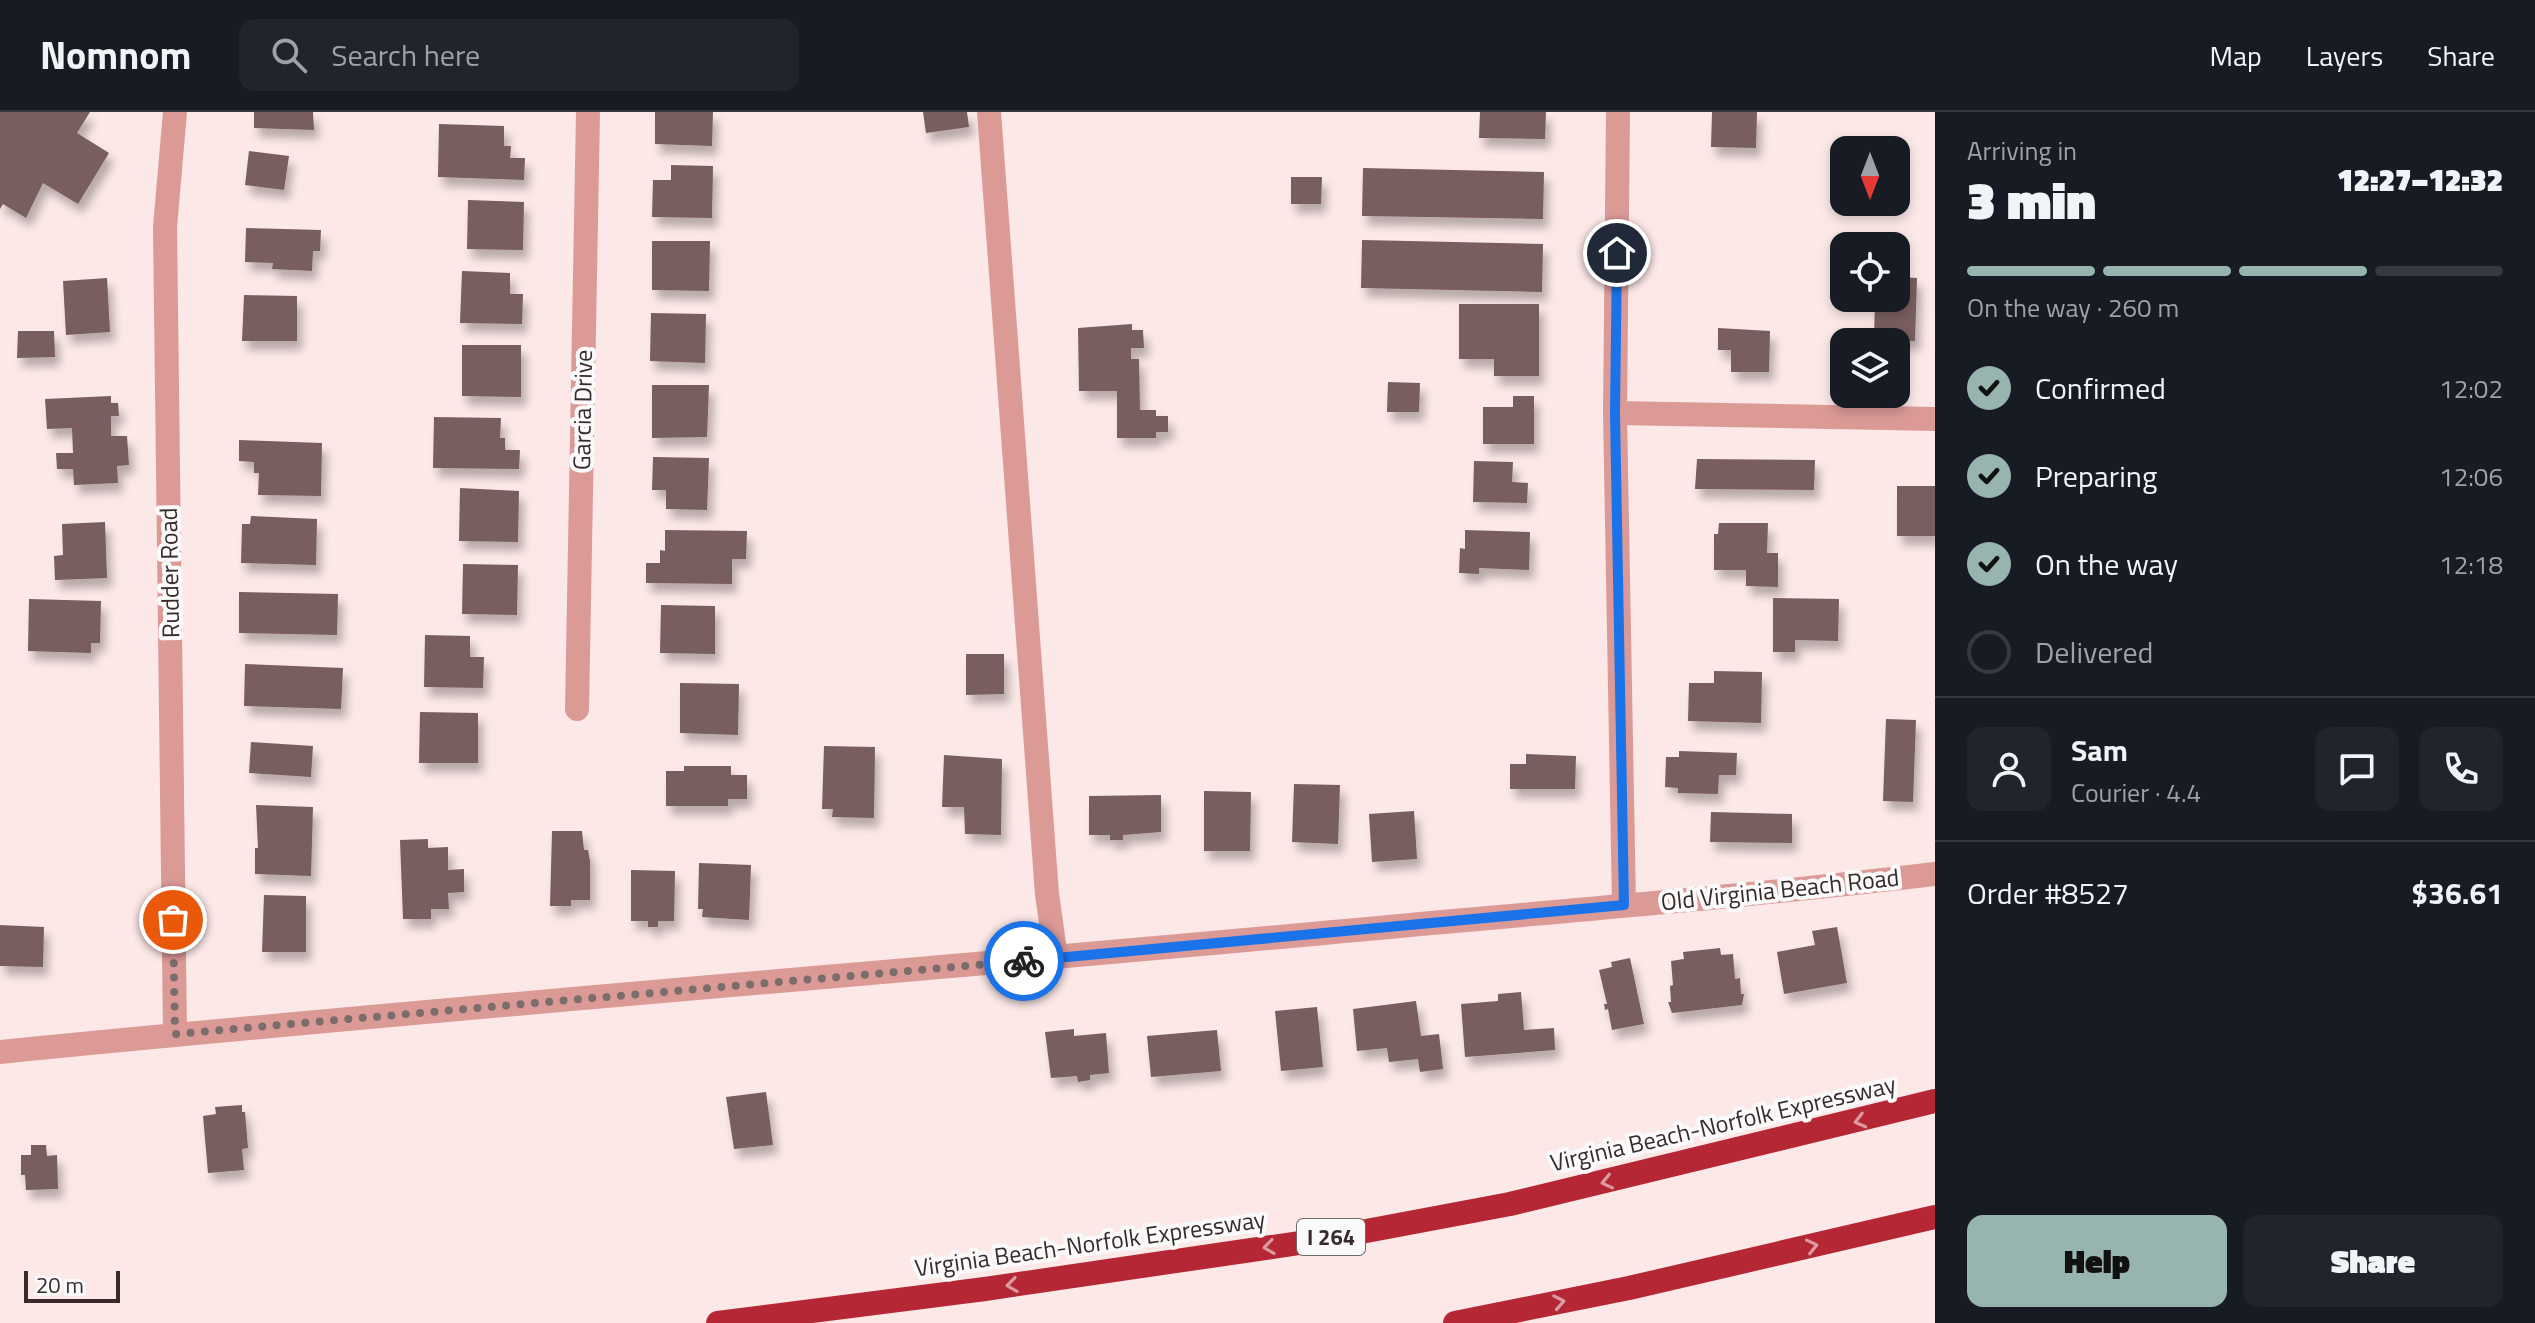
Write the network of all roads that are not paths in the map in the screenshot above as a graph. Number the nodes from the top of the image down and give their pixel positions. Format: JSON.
{"nodes":[{"id":1,"x":175,"y":112,"type":"edge"},
{"id":2,"x":588,"y":112,"type":"edge"},
{"id":3,"x":989,"y":112,"type":"edge"},
{"id":4,"x":1618,"y":112,"type":"edge"},
{"id":5,"x":1615,"y":413,"type":"junction"},
{"id":6,"x":1935,"y":419,"type":"edge"},
{"id":7,"x":577,"y":709,"type":"dead end"},
{"id":8,"x":1935,"y":874,"type":"edge"},
{"id":9,"x":1624,"y":905,"type":"junction"},
{"id":10,"x":1056,"y":958,"type":"junction"},
{"id":11,"x":175,"y":1034,"type":"junction"},
{"id":12,"x":0,"y":1052,"type":"edge"},
{"id":13,"x":1935,"y":1101,"type":"edge"},
{"id":14,"x":1935,"y":1217,"type":"edge"},
{"id":15,"x":718,"y":1323,"type":"edge"},
{"id":16,"x":1455,"y":1323,"type":"edge"}],
"edges":[{"from":1,"to":11,"type":"street","name":"Rudder Road"},
{"from":2,"to":7,"type":"street","name":"Garcia Drive"},
{"from":3,"to":10,"type":"street"},
{"from":4,"to":5,"type":"street"},
{"from":5,"to":6,"type":"street"},
{"from":5,"to":9,"type":"street"},
{"from":8,"to":9,"type":"street","name":"Old Virginia Beach Road"},
{"from":9,"to":10,"type":"street","name":"Old Virginia Beach Road"},
{"from":10,"to":11,"type":"street","name":"Old Virginia Beach Road"},
{"from":11,"to":12,"type":"street","name":"Old Virginia Beach Road"},
{"from":13,"to":15,"type":"highway","name":"Virginia Beach-Norfolk Expressway","number":"I 264","one_way":true},
{"from":16,"to":14,"type":"highway","one_way":true}]}
